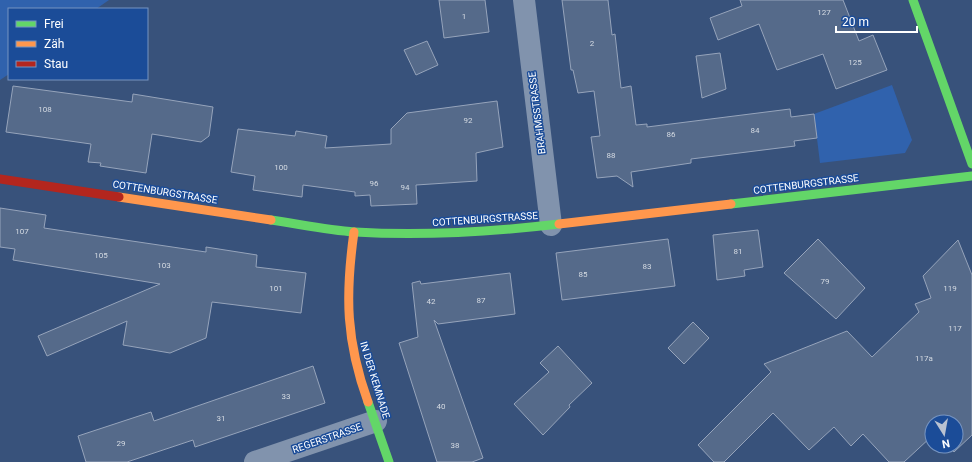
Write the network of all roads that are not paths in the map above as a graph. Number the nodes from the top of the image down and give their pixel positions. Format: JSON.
{"nodes":[{"id":1,"x":524,"y":0,"type":"edge"},
{"id":2,"x":913,"y":0,"type":"edge"},
{"id":3,"x":972,"y":164,"type":"edge"},
{"id":4,"x":972,"y":176,"type":"edge"},
{"id":5,"x":0,"y":179,"type":"edge"},
{"id":6,"x":551,"y":225,"type":"junction"},
{"id":7,"x":354,"y":232,"type":"junction"},
{"id":8,"x":376,"y":421,"type":"junction"},
{"id":9,"x":255,"y":462,"type":"edge"},
{"id":10,"x":389,"y":462,"type":"edge"}],
"edges":[{"from":1,"to":6,"type":"street","name":"BRAHMSSTRASSE"},
{"from":2,"to":3,"type":"street"},
{"from":4,"to":6,"type":"street","name":"COTTENBURGSTRASSE"},
{"from":5,"to":7,"type":"street","name":"COTTENBURGSTRASSE"},
{"from":6,"to":7,"type":"street","name":"COTTENBURGSTRASSE"},
{"from":7,"to":8,"type":"street","name":"IN DER KEMNADE"},
{"from":8,"to":9,"type":"street","name":"REGERSTRASSE"},
{"from":8,"to":10,"type":"street","name":"IN DER KEMNADE"}]}
